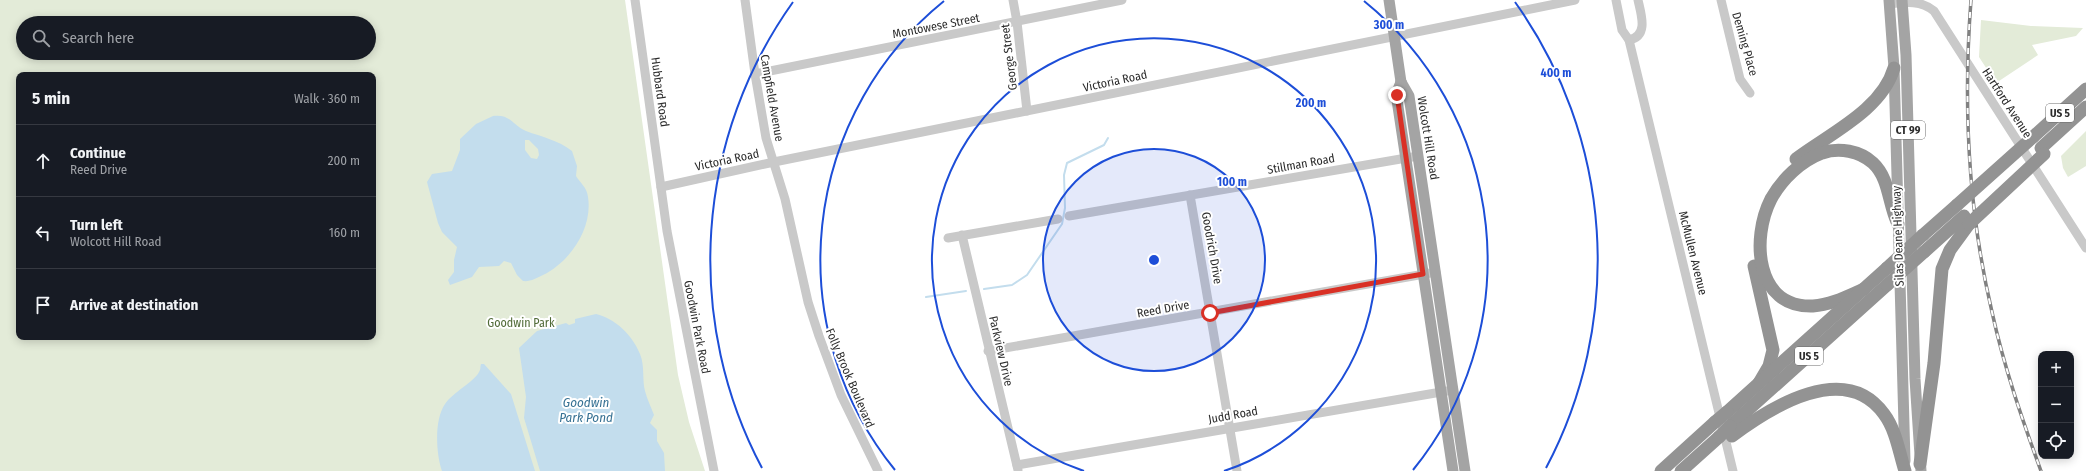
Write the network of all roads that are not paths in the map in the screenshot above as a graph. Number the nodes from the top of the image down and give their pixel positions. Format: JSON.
{"nodes":[{"id":1,"x":635,"y":0,"type":"edge"},
{"id":2,"x":745,"y":0,"type":"edge"},
{"id":3,"x":1013,"y":0,"type":"edge"},
{"id":4,"x":1122,"y":0,"type":"edge"},
{"id":5,"x":1389,"y":0,"type":"edge"},
{"id":6,"x":1575,"y":0,"type":"edge"},
{"id":7,"x":1616,"y":0,"type":"edge"},
{"id":8,"x":1638,"y":0,"type":"edge"},
{"id":9,"x":1721,"y":0,"type":"edge"},
{"id":10,"x":1903,"y":1,"type":"edge"},
{"id":11,"x":1889,"y":2,"type":"edge"},
{"id":12,"x":1017,"y":22,"type":"junction"},
{"id":13,"x":1394,"y":36,"type":"junction"},
{"id":14,"x":1629,"y":40,"type":"junction"},
{"id":15,"x":1906,"y":55,"type":"junction"},
{"id":16,"x":1894,"y":62,"type":"junction"},
{"id":17,"x":754,"y":74,"type":"junction"},
{"id":18,"x":1401,"y":82,"type":"junction"},
{"id":19,"x":2086,"y":89,"type":"edge"},
{"id":20,"x":1750,"y":93,"type":"dead end"},
{"id":21,"x":2084,"y":110,"type":"edge"},
{"id":22,"x":1027,"y":111,"type":"junction"},
{"id":23,"x":2039,"y":146,"type":"junction"},
{"id":24,"x":1418,"y":156,"type":"junction"},
{"id":25,"x":1406,"y":158,"type":"junction"},
{"id":26,"x":774,"y":162,"type":"junction"},
{"id":27,"x":660,"y":187,"type":"junction"},
{"id":28,"x":1190,"y":195,"type":"junction"},
{"id":29,"x":785,"y":199,"type":"joint"},
{"id":30,"x":1069,"y":216,"type":"dead end"},
{"id":31,"x":1058,"y":219,"type":"dead end"},
{"id":32,"x":1967,"y":220,"type":"junction"},
{"id":33,"x":1898,"y":224,"type":"junction"},
{"id":34,"x":962,"y":236,"type":"junction"},
{"id":35,"x":948,"y":238,"type":"dead end"},
{"id":36,"x":2086,"y":248,"type":"edge"},
{"id":37,"x":1436,"y":272,"type":"junction"},
{"id":38,"x":1423,"y":274,"type":"junction"},
{"id":39,"x":1864,"y":289,"type":"junction"},
{"id":40,"x":1210,"y":313,"type":"junction"},
{"id":41,"x":988,"y":352,"type":"junction"},
{"id":42,"x":1759,"y":383,"type":"junction"},
{"id":43,"x":1453,"y":390,"type":"junction"},
{"id":44,"x":1441,"y":392,"type":"junction"},
{"id":45,"x":1229,"y":428,"type":"junction"},
{"id":46,"x":1731,"y":431,"type":"junction"},
{"id":47,"x":1720,"y":441,"type":"junction"},
{"id":48,"x":1017,"y":468,"type":"edge"},
{"id":49,"x":1921,"y":468,"type":"edge"},
{"id":50,"x":714,"y":471,"type":"edge"},
{"id":51,"x":878,"y":471,"type":"edge"},
{"id":52,"x":1237,"y":471,"type":"edge"},
{"id":53,"x":1453,"y":471,"type":"edge"},
{"id":54,"x":1465,"y":471,"type":"edge"},
{"id":55,"x":1661,"y":471,"type":"edge"},
{"id":56,"x":1681,"y":471,"type":"edge"},
{"id":57,"x":1685,"y":471,"type":"edge"},
{"id":58,"x":1733,"y":471,"type":"edge"},
{"id":59,"x":1905,"y":471,"type":"edge"}],
"edges":[{"from":1,"to":27,"type":"street","name":"Hubbard Road"},
{"from":2,"to":17,"type":"street","name":"Campfield Avenue"},
{"from":3,"to":12,"type":"street","name":"George Street"},
{"from":4,"to":12,"type":"street","name":"Montowese Street"},
{"from":5,"to":13,"type":"main road"},
{"from":6,"to":13,"type":"street","name":"Victoria Road"},
{"from":7,"to":14,"type":"street","name":"McMullen Avenue"},
{"from":8,"to":14,"type":"street"},
{"from":9,"to":20,"type":"street","name":"Deming Place"},
{"from":10,"to":11,"type":"street","name":"Hartford Avenue"},
{"from":10,"to":15,"type":"main road","name":"Silas Deane Highway","number":"CT 99"},
{"from":10,"to":36,"type":"street","name":"Hartford Avenue"},
{"from":11,"to":16,"type":"main road","name":"Silas Deane Highway","number":"CT 99"},
{"from":12,"to":17,"type":"street","name":"Montowese Street"},
{"from":12,"to":22,"type":"street","name":"George Street"},
{"from":13,"to":18,"type":"main road"},
{"from":13,"to":22,"type":"street","name":"Victoria Road"},
{"from":14,"to":58,"type":"street","name":"McMullen Avenue"},
{"from":15,"to":16,"type":"main road"},
{"from":15,"to":49,"type":"main road","name":"Silas Deane Highway","number":"CT 99"},
{"from":16,"to":33,"type":"main road","name":"Silas Deane Highway","number":"CT 99"},
{"from":16,"to":42,"type":"highway"},
{"from":17,"to":26,"type":"street","name":"Campfield Avenue"},
{"from":18,"to":24,"type":"main road","name":"Wolcott Hill Road"},
{"from":18,"to":25,"type":"main road","name":"Wolcott Hill Road"},
{"from":19,"to":23,"type":"highway","number":"US 5"},
{"from":21,"to":23,"type":"highway"},
{"from":22,"to":26,"type":"street","name":"Victoria Road"},
{"from":23,"to":32,"type":"highway","bridge":true},
{"from":23,"to":39,"type":"highway","number":"US 5","bridge":true},
{"from":24,"to":25,"type":"street","name":"Stillman Road"},
{"from":24,"to":37,"type":"main road","name":"Wolcott Hill Road"},
{"from":25,"to":28,"type":"street","name":"Stillman Road"},
{"from":25,"to":38,"type":"main road","name":"Wolcott Hill Road"},
{"from":26,"to":27,"type":"street","name":"Victoria Road"},
{"from":26,"to":29,"type":"street","name":"Campfield Avenue"},
{"from":27,"to":50,"type":"street","name":"Goodwin Park Road"},
{"from":28,"to":30,"type":"street","name":"Stillman Road"},
{"from":28,"to":40,"type":"street","name":"Goodrich Drive"},
{"from":29,"to":51,"type":"street","name":"Folly Brook Boulevard"},
{"from":31,"to":34,"type":"street"},
{"from":32,"to":46,"type":"highway","number":"US 5","bridge":true},
{"from":32,"to":49,"type":"highway"},
{"from":33,"to":39,"type":"highway"},
{"from":33,"to":59,"type":"main road","name":"Silas Deane Highway","number":"CT 99"},
{"from":34,"to":35,"type":"street"},
{"from":34,"to":41,"type":"street","name":"Parkview Drive"},
{"from":37,"to":38,"type":"street","name":"Reed Drive"},
{"from":37,"to":43,"type":"main road","name":"Wolcott Hill Road"},
{"from":38,"to":40,"type":"street","name":"Reed Drive"},
{"from":38,"to":44,"type":"main road","name":"Wolcott Hill Road"},
{"from":39,"to":42,"type":"highway","number":"US 5"},
{"from":40,"to":41,"type":"street","name":"Reed Drive"},
{"from":40,"to":45,"type":"street","name":"Goodrich Drive"},
{"from":41,"to":48,"type":"street","name":"Parkview Drive"},
{"from":42,"to":55,"type":"highway","number":"US 5","bridge":true},
{"from":43,"to":44,"type":"street","name":"Judd Road"},
{"from":43,"to":54,"type":"main road","name":"Wolcott Hill Road"},
{"from":44,"to":45,"type":"street","name":"Judd Road"},
{"from":44,"to":53,"type":"main road","name":"Wolcott Hill Road"},
{"from":45,"to":48,"type":"street","name":"Judd Road"},
{"from":45,"to":52,"type":"street","name":"Goodrich Drive"},
{"from":46,"to":47,"type":"highway","number":"US 5","bridge":true},
{"from":46,"to":59,"type":"highway"},
{"from":47,"to":56,"type":"highway","number":"US 5"},
{"from":47,"to":57,"type":"highway"}]}
